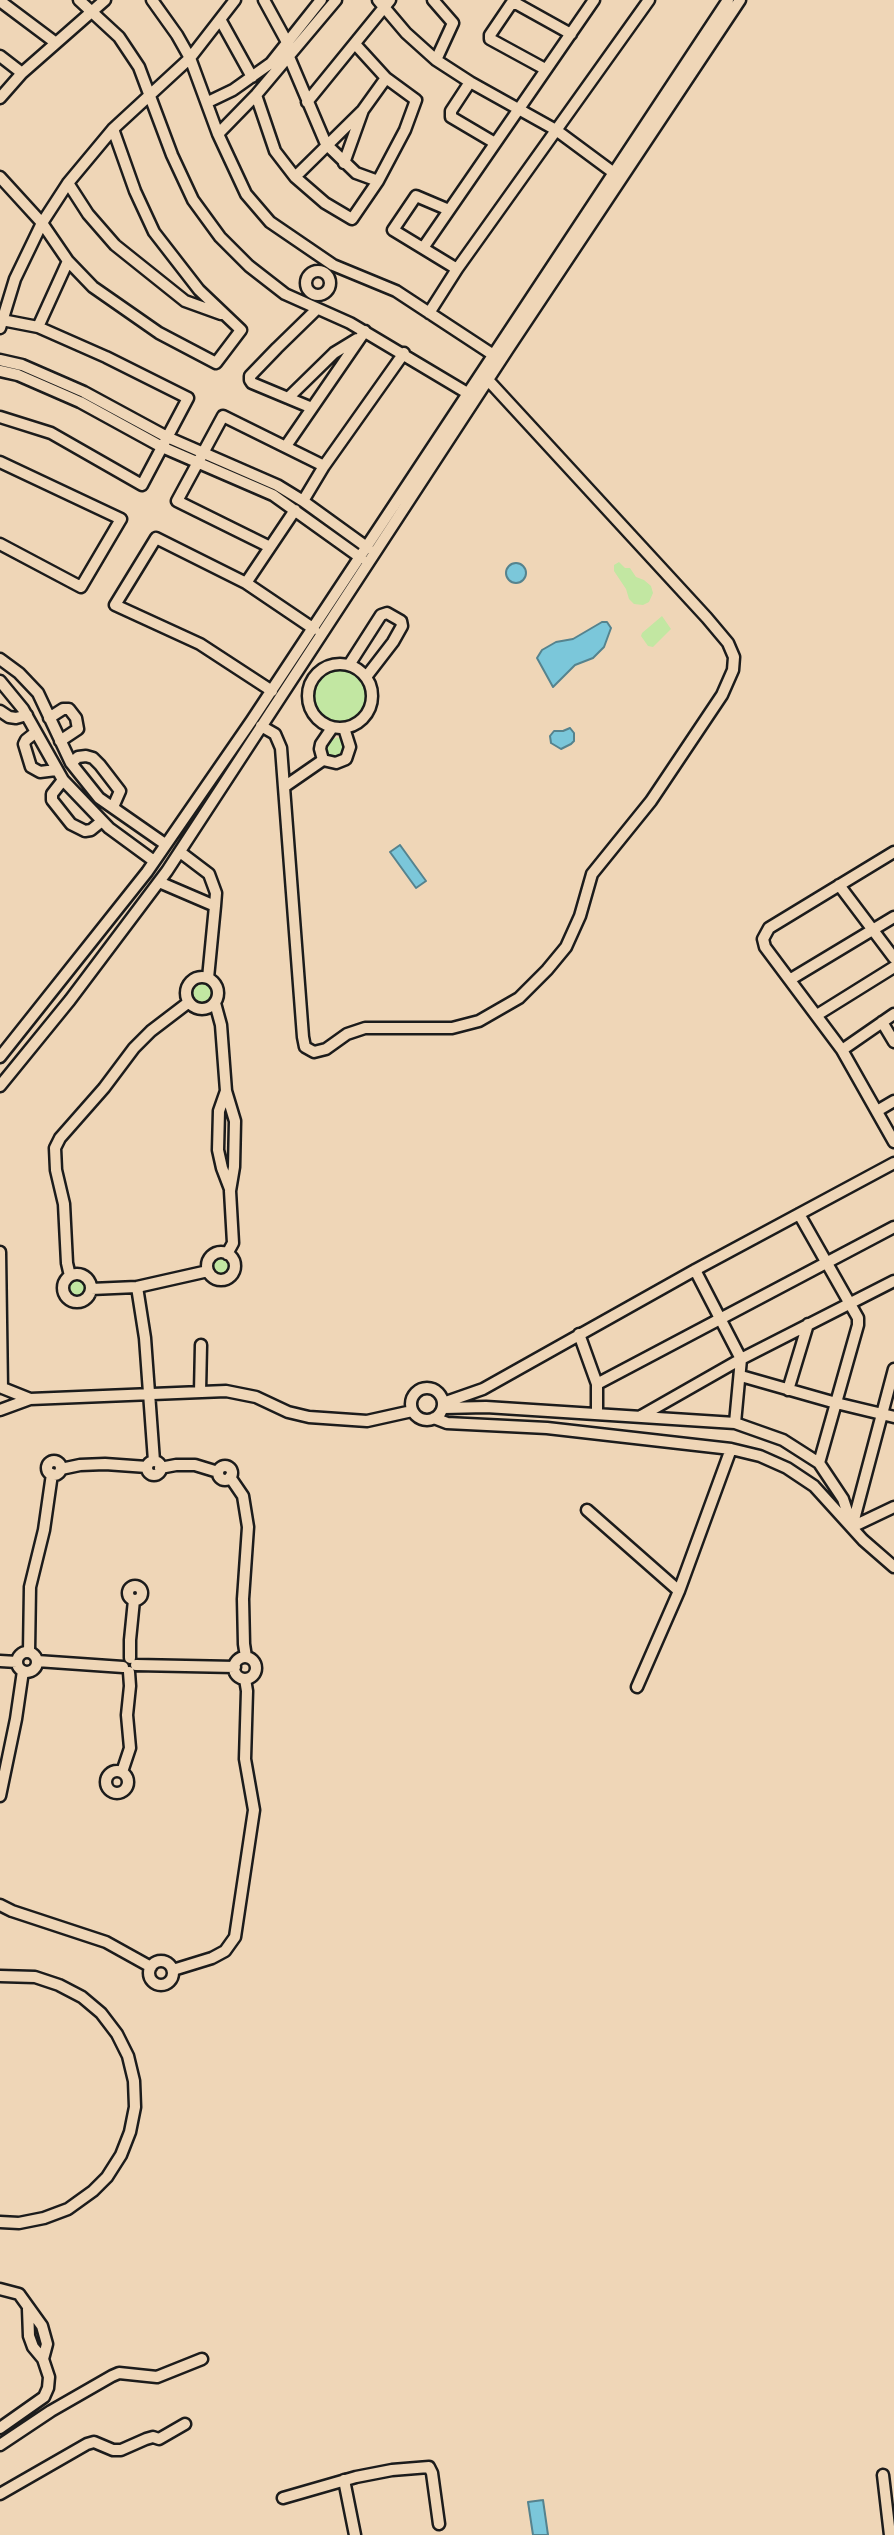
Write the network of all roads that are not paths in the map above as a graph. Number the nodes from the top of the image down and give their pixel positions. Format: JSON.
{"nodes":[{"id":1,"x":79,"y":0,"type":"edge"},
{"id":2,"x":105,"y":0,"type":"edge"},
{"id":3,"x":152,"y":0,"type":"edge"},
{"id":4,"x":235,"y":0,"type":"edge"},
{"id":5,"x":321,"y":0,"type":"edge"},
{"id":6,"x":336,"y":0,"type":"edge"},
{"id":7,"x":433,"y":0,"type":"edge"},
{"id":8,"x":592,"y":0,"type":"edge"},
{"id":9,"x":649,"y":0,"type":"edge"},
{"id":10,"x":727,"y":0,"type":"edge"},
{"id":11,"x":740,"y":0,"type":"edge"},
{"id":12,"x":0,"y":1,"type":"edge"},
{"id":13,"x":268,"y":2,"type":"edge"},
{"id":14,"x":384,"y":3,"type":"edge"},
{"id":15,"x":94,"y":12,"type":"junction"},
{"id":16,"x":221,"y":21,"type":"junction"},
{"id":17,"x":570,"y":34,"type":"junction"},
{"id":18,"x":56,"y":43,"type":"junction"},
{"id":19,"x":288,"y":44,"type":"junction"},
{"id":20,"x":355,"y":44,"type":"junction"},
{"id":21,"x":0,"y":56,"type":"edge"},
{"id":22,"x":289,"y":57,"type":"junction"},
{"id":23,"x":190,"y":58,"type":"junction"},
{"id":24,"x":436,"y":60,"type":"junction"},
{"id":25,"x":545,"y":69,"type":"junction"},
{"id":26,"x":22,"y":73,"type":"junction"},
{"id":27,"x":252,"y":77,"type":"junction"},
{"id":28,"x":386,"y":78,"type":"junction"},
{"id":29,"x":470,"y":82,"type":"junction"},
{"id":30,"x":150,"y":95,"type":"junction"},
{"id":31,"x":256,"y":95,"type":"junction"},
{"id":32,"x":0,"y":98,"type":"edge"},
{"id":33,"x":208,"y":102,"type":"junction"},
{"id":34,"x":307,"y":102,"type":"junction"},
{"id":35,"x":517,"y":108,"type":"junction"},
{"id":36,"x":363,"y":110,"type":"junction"},
{"id":37,"x":113,"y":129,"type":"junction"},
{"id":38,"x":556,"y":130,"type":"junction"},
{"id":39,"x":218,"y":134,"type":"junction"},
{"id":40,"x":495,"y":143,"type":"junction"},
{"id":41,"x":326,"y":144,"type":"junction"},
{"id":42,"x":344,"y":163,"type":"junction"},
{"id":43,"x":614,"y":173,"type":"junction"},
{"id":44,"x":0,"y":177,"type":"edge"},
{"id":45,"x":295,"y":177,"type":"junction"},
{"id":46,"x":378,"y":181,"type":"junction"},
{"id":47,"x":68,"y":183,"type":"junction"},
{"id":48,"x":449,"y":211,"type":"junction"},
{"id":49,"x":42,"y":223,"type":"junction"},
{"id":50,"x":423,"y":248,"type":"junction"},
{"id":51,"x":68,"y":261,"type":"junction"},
{"id":52,"x":457,"y":269,"type":"junction"},
{"id":53,"x":329,"y":270,"type":"junction"},
{"id":54,"x":313,"y":293,"type":"junction"},
{"id":55,"x":312,"y":306,"type":"junction"},
{"id":56,"x":429,"y":313,"type":"junction"},
{"id":57,"x":225,"y":316,"type":"junction"},
{"id":58,"x":1,"y":324,"type":"edge"},
{"id":59,"x":38,"y":327,"type":"junction"},
{"id":60,"x":363,"y":334,"type":"junction"},
{"id":61,"x":404,"y":353,"type":"junction"},
{"id":62,"x":498,"y":358,"type":"junction"},
{"id":63,"x":0,"y":360,"type":"edge"},
{"id":64,"x":0,"y":371,"type":"edge"},
{"id":65,"x":488,"y":380,"type":"junction"},
{"id":66,"x":469,"y":394,"type":"junction"},
{"id":67,"x":288,"y":398,"type":"junction"},
{"id":68,"x":312,"y":408,"type":"junction"},
{"id":69,"x":0,"y":417,"type":"edge"},
{"id":70,"x":165,"y":442,"type":"junction"},
{"id":71,"x":286,"y":446,"type":"junction"},
{"id":72,"x":200,"y":458,"type":"junction"},
{"id":73,"x":0,"y":462,"type":"edge"},
{"id":74,"x":324,"y":466,"type":"junction"},
{"id":75,"x":303,"y":500,"type":"junction"},
{"id":76,"x":295,"y":510,"type":"junction"},
{"id":77,"x":0,"y":544,"type":"edge"},
{"id":78,"x":270,"y":547,"type":"junction"},
{"id":79,"x":368,"y":548,"type":"junction"},
{"id":80,"x":361,"y":558,"type":"junction"},
{"id":81,"x":246,"y":583,"type":"junction"},
{"id":82,"x":314,"y":629,"type":"junction"},
{"id":83,"x":307,"y":656,"type":"junction"},
{"id":84,"x":0,"y":659,"type":"edge"},
{"id":85,"x":349,"y":665,"type":"junction"},
{"id":86,"x":325,"y":668,"type":"junction"},
{"id":87,"x":19,"y":673,"type":"junction"},
{"id":88,"x":366,"y":677,"type":"junction"},
{"id":89,"x":290,"y":683,"type":"junction"},
{"id":90,"x":3,"y":684,"type":"edge"},
{"id":91,"x":272,"y":691,"type":"junction"},
{"id":92,"x":307,"y":694,"type":"junction"},
{"id":93,"x":0,"y":710,"type":"edge"},
{"id":94,"x":27,"y":715,"type":"junction"},
{"id":95,"x":49,"y":718,"type":"junction"},
{"id":96,"x":261,"y":726,"type":"junction"},
{"id":97,"x":332,"y":728,"type":"junction"},
{"id":98,"x":344,"y":728,"type":"junction"},
{"id":99,"x":37,"y":732,"type":"junction"},
{"id":100,"x":60,"y":741,"type":"junction"},
{"id":101,"x":323,"y":760,"type":"junction"},
{"id":102,"x":71,"y":762,"type":"junction"},
{"id":103,"x":56,"y":770,"type":"junction"},
{"id":104,"x":63,"y":780,"type":"junction"},
{"id":105,"x":284,"y":787,"type":"junction"},
{"id":106,"x":113,"y":807,"type":"junction"},
{"id":107,"x":102,"y":821,"type":"junction"},
{"id":108,"x":144,"y":829,"type":"junction"},
{"id":109,"x":166,"y":844,"type":"junction"},
{"id":110,"x":132,"y":845,"type":"junction"},
{"id":111,"x":180,"y":852,"type":"junction"},
{"id":112,"x":894,"y":852,"type":"edge"},
{"id":113,"x":154,"y":861,"type":"junction"},
{"id":114,"x":159,"y":883,"type":"junction"},
{"id":115,"x":839,"y":885,"type":"junction"},
{"id":116,"x":215,"y":906,"type":"junction"},
{"id":117,"x":894,"y":917,"type":"edge"},
{"id":118,"x":873,"y":929,"type":"junction"},
{"id":119,"x":894,"y":958,"type":"edge"},
{"id":120,"x":894,"y":967,"type":"edge"},
{"id":121,"x":208,"y":978,"type":"junction"},
{"id":122,"x":791,"y":979,"type":"junction"},
{"id":123,"x":188,"y":1002,"type":"junction"},
{"id":124,"x":215,"y":1003,"type":"junction"},
{"id":125,"x":817,"y":1014,"type":"junction"},
{"id":126,"x":894,"y":1014,"type":"edge"},
{"id":127,"x":882,"y":1022,"type":"junction"},
{"id":128,"x":894,"y":1042,"type":"edge"},
{"id":129,"x":842,"y":1050,"type":"junction"},
{"id":130,"x":0,"y":1057,"type":"edge"},
{"id":131,"x":0,"y":1086,"type":"edge"},
{"id":132,"x":226,"y":1091,"type":"junction"},
{"id":133,"x":894,"y":1101,"type":"edge"},
{"id":134,"x":877,"y":1111,"type":"junction"},
{"id":135,"x":894,"y":1142,"type":"edge"},
{"id":136,"x":894,"y":1163,"type":"edge"},
{"id":137,"x":230,"y":1191,"type":"junction"},
{"id":138,"x":799,"y":1214,"type":"junction"},
{"id":139,"x":894,"y":1227,"type":"edge"},
{"id":140,"x":0,"y":1252,"type":"edge"},
{"id":141,"x":227,"y":1254,"type":"junction"},
{"id":142,"x":826,"y":1263,"type":"junction"},
{"id":143,"x":695,"y":1270,"type":"junction"},
{"id":144,"x":208,"y":1271,"type":"junction"},
{"id":145,"x":70,"y":1276,"type":"junction"},
{"id":146,"x":894,"y":1281,"type":"edge"},
{"id":147,"x":137,"y":1287,"type":"junction"},
{"id":148,"x":91,"y":1289,"type":"junction"},
{"id":149,"x":849,"y":1303,"type":"junction"},
{"id":150,"x":720,"y":1318,"type":"junction"},
{"id":151,"x":808,"y":1324,"type":"junction"},
{"id":152,"x":579,"y":1334,"type":"junction"},
{"id":153,"x":201,"y":1345,"type":"dead end"},
{"id":154,"x":741,"y":1359,"type":"junction"},
{"id":155,"x":894,"y":1369,"type":"edge"},
{"id":156,"x":741,"y":1376,"type":"junction"},
{"id":157,"x":597,"y":1384,"type":"junction"},
{"id":158,"x":1,"y":1388,"type":"edge"},
{"id":159,"x":788,"y":1390,"type":"junction"},
{"id":160,"x":200,"y":1392,"type":"junction"},
{"id":161,"x":149,"y":1393,"type":"junction"},
{"id":162,"x":30,"y":1399,"type":"junction"},
{"id":163,"x":836,"y":1404,"type":"junction"},
{"id":164,"x":443,"y":1406,"type":"junction"},
{"id":165,"x":0,"y":1410,"type":"edge"},
{"id":166,"x":412,"y":1411,"type":"junction"},
{"id":167,"x":597,"y":1413,"type":"junction"},
{"id":168,"x":882,"y":1414,"type":"junction"},
{"id":169,"x":640,"y":1417,"type":"junction"},
{"id":170,"x":894,"y":1417,"type":"edge"},
{"id":171,"x":434,"y":1419,"type":"junction"},
{"id":172,"x":735,"y":1423,"type":"junction"},
{"id":173,"x":731,"y":1449,"type":"junction"},
{"id":174,"x":819,"y":1463,"type":"junction"},
{"id":175,"x":154,"y":1466,"type":"junction"},
{"id":176,"x":587,"y":1510,"type":"dead end"},
{"id":177,"x":889,"y":1510,"type":"edge"},
{"id":178,"x":894,"y":1520,"type":"edge"},
{"id":179,"x":852,"y":1527,"type":"junction"},
{"id":180,"x":894,"y":1567,"type":"edge"},
{"id":181,"x":679,"y":1591,"type":"junction"},
{"id":182,"x":134,"y":1600,"type":"dead end"},
{"id":183,"x":29,"y":1652,"type":"junction"},
{"id":184,"x":246,"y":1657,"type":"junction"},
{"id":185,"x":0,"y":1661,"type":"edge"},
{"id":186,"x":37,"y":1661,"type":"junction"},
{"id":187,"x":20,"y":1666,"type":"junction"},
{"id":188,"x":130,"y":1666,"type":"junction"},
{"id":189,"x":235,"y":1667,"type":"junction"},
{"id":190,"x":245,"y":1679,"type":"junction"},
{"id":191,"x":637,"y":1687,"type":"dead end"},
{"id":192,"x":122,"y":1772,"type":"dead end"},
{"id":193,"x":0,"y":1796,"type":"edge"},
{"id":194,"x":0,"y":1905,"type":"edge"},
{"id":195,"x":151,"y":1967,"type":"junction"},
{"id":196,"x":173,"y":1970,"type":"junction"},
{"id":197,"x":0,"y":1976,"type":"edge"},
{"id":198,"x":0,"y":2222,"type":"edge"},
{"id":199,"x":0,"y":2289,"type":"edge"},
{"id":200,"x":27,"y":2309,"type":"junction"},
{"id":201,"x":43,"y":2359,"type":"junction"},
{"id":202,"x":202,"y":2359,"type":"dead end"},
{"id":203,"x":185,"y":2424,"type":"dead end"},
{"id":204,"x":0,"y":2428,"type":"edge"},
{"id":205,"x":0,"y":2445,"type":"edge"},
{"id":206,"x":883,"y":2475,"type":"dead end"},
{"id":207,"x":344,"y":2480,"type":"junction"},
{"id":208,"x":0,"y":2494,"type":"edge"},
{"id":209,"x":282,"y":2498,"type":"dead end"},
{"id":210,"x":439,"y":2524,"type":"dead end"},
{"id":211,"x":355,"y":2535,"type":"edge"},
{"id":212,"x":890,"y":2535,"type":"edge"}],
"edges":[{"from":1,"to":15,"type":"street"},
{"from":2,"to":15,"type":"street"},
{"from":3,"to":23,"type":"street"},
{"from":4,"to":16,"type":"street"},
{"from":5,"to":19,"type":"street"},
{"from":6,"to":22,"type":"street"},
{"from":7,"to":24,"type":"street"},
{"from":8,"to":17,"type":"street"},
{"from":9,"to":38,"type":"street"},
{"from":10,"to":43,"type":"street"},
{"from":11,"to":62,"type":"street"},
{"from":12,"to":18,"type":"street"},
{"from":13,"to":19,"type":"street"},
{"from":14,"to":20,"type":"street"},
{"from":14,"to":24,"type":"street"},
{"from":15,"to":18,"type":"street"},
{"from":15,"to":30,"type":"street"},
{"from":16,"to":23,"type":"street"},
{"from":16,"to":27,"type":"street"},
{"from":17,"to":25,"type":"street"},
{"from":17,"to":25,"type":"street"},
{"from":18,"to":26,"type":"street"},
{"from":19,"to":27,"type":"street"},
{"from":20,"to":28,"type":"street"},
{"from":20,"to":34,"type":"street"},
{"from":21,"to":26,"type":"street"},
{"from":22,"to":31,"type":"street"},
{"from":22,"to":34,"type":"street"},
{"from":23,"to":30,"type":"street"},
{"from":23,"to":33,"type":"street"},
{"from":24,"to":29,"type":"street"},
{"from":25,"to":35,"type":"street"},
{"from":26,"to":32,"type":"street"},
{"from":27,"to":33,"type":"street"},
{"from":28,"to":36,"type":"street"},
{"from":28,"to":46,"type":"street"},
{"from":29,"to":35,"type":"street"},
{"from":29,"to":40,"type":"street"},
{"from":30,"to":37,"type":"street"},
{"from":30,"to":55,"type":"street"},
{"from":31,"to":39,"type":"street"},
{"from":31,"to":45,"type":"street"},
{"from":33,"to":39,"type":"street"},
{"from":34,"to":41,"type":"street"},
{"from":35,"to":38,"type":"street"},
{"from":35,"to":40,"type":"street"},
{"from":36,"to":41,"type":"street"},
{"from":36,"to":42,"type":"street"},
{"from":37,"to":47,"type":"street"},
{"from":37,"to":57,"type":"street"},
{"from":38,"to":43,"type":"street"},
{"from":38,"to":52,"type":"street"},
{"from":39,"to":53,"type":"street"},
{"from":40,"to":48,"type":"street"},
{"from":41,"to":42,"type":"street"},
{"from":41,"to":45,"type":"street"},
{"from":42,"to":46,"type":"street"},
{"from":43,"to":62,"type":"street"},
{"from":44,"to":49,"type":"street"},
{"from":45,"to":46,"type":"street"},
{"from":47,"to":49,"type":"street"},
{"from":47,"to":57,"type":"street"},
{"from":48,"to":50,"type":"street"},
{"from":48,"to":50,"type":"street"},
{"from":49,"to":51,"type":"street"},
{"from":49,"to":58,"type":"street"},
{"from":50,"to":52,"type":"street"},
{"from":51,"to":57,"type":"street"},
{"from":51,"to":59,"type":"street"},
{"from":52,"to":56,"type":"street"},
{"from":53,"to":54,"type":"street"},
{"from":53,"to":54,"type":"street"},
{"from":53,"to":56,"type":"street"},
{"from":54,"to":55,"type":"street"},
{"from":55,"to":60,"type":"street"},
{"from":55,"to":67,"type":"street"},
{"from":56,"to":62,"type":"street"},
{"from":58,"to":59,"type":"street"},
{"from":59,"to":70,"type":"street"},
{"from":60,"to":61,"type":"street"},
{"from":60,"to":67,"type":"street"},
{"from":60,"to":68,"type":"street"},
{"from":61,"to":66,"type":"street"},
{"from":61,"to":74,"type":"street"},
{"from":62,"to":65,"type":"street"},
{"from":62,"to":66,"type":"street"},
{"from":63,"to":70,"type":"street"},
{"from":64,"to":70,"type":"street"},
{"from":65,"to":83,"type":"street"},
{"from":65,"to":105,"type":"street"},
{"from":66,"to":79,"type":"street"},
{"from":67,"to":68,"type":"street"},
{"from":68,"to":71,"type":"street"},
{"from":69,"to":70,"type":"street"},
{"from":70,"to":72,"type":"street"},
{"from":71,"to":72,"type":"street"},
{"from":71,"to":74,"type":"street"},
{"from":72,"to":75,"type":"street"},
{"from":72,"to":76,"type":"street"},
{"from":72,"to":78,"type":"street"},
{"from":73,"to":77,"type":"street"},
{"from":74,"to":75,"type":"street"},
{"from":75,"to":79,"type":"street"},
{"from":76,"to":78,"type":"street"},
{"from":76,"to":80,"type":"street"},
{"from":78,"to":81,"type":"street"},
{"from":79,"to":80,"type":"street"},
{"from":80,"to":82,"type":"street"},
{"from":81,"to":82,"type":"street"},
{"from":81,"to":91,"type":"street"},
{"from":82,"to":91,"type":"street"},
{"from":83,"to":86,"type":"street"},
{"from":83,"to":89,"type":"street"},
{"from":84,"to":87,"type":"street"},
{"from":85,"to":86,"type":"street"},
{"from":85,"to":88,"type":"street"},
{"from":85,"to":88,"type":"street"},
{"from":86,"to":92,"type":"street"},
{"from":87,"to":90,"type":"street"},
{"from":87,"to":95,"type":"street"},
{"from":88,"to":98,"type":"street"},
{"from":89,"to":92,"type":"street"},
{"from":89,"to":96,"type":"street"},
{"from":90,"to":94,"type":"street"},
{"from":91,"to":109,"type":"street"},
{"from":92,"to":97,"type":"street"},
{"from":93,"to":94,"type":"street"},
{"from":94,"to":99,"type":"street"},
{"from":95,"to":100,"type":"street"},
{"from":95,"to":100,"type":"street"},
{"from":96,"to":105,"type":"street"},
{"from":96,"to":111,"type":"street"},
{"from":97,"to":98,"type":"street"},
{"from":97,"to":101,"type":"street"},
{"from":98,"to":101,"type":"street"},
{"from":99,"to":103,"type":"street"},
{"from":99,"to":103,"type":"street"},
{"from":100,"to":102,"type":"street"},
{"from":101,"to":105,"type":"street"},
{"from":102,"to":106,"type":"street"},
{"from":102,"to":106,"type":"street"},
{"from":103,"to":104,"type":"street"},
{"from":104,"to":107,"type":"street"},
{"from":104,"to":107,"type":"street"},
{"from":106,"to":108,"type":"street"},
{"from":107,"to":110,"type":"street"},
{"from":108,"to":109,"type":"street"},
{"from":108,"to":110,"type":"street"},
{"from":109,"to":113,"type":"street"},
{"from":110,"to":113,"type":"street"},
{"from":111,"to":114,"type":"street"},
{"from":111,"to":116,"type":"street"},
{"from":112,"to":115,"type":"street"},
{"from":113,"to":130,"type":"street"},
{"from":114,"to":116,"type":"street"},
{"from":114,"to":131,"type":"street"},
{"from":115,"to":118,"type":"street"},
{"from":115,"to":122,"type":"street"},
{"from":116,"to":121,"type":"street"},
{"from":117,"to":118,"type":"street"},
{"from":118,"to":119,"type":"street"},
{"from":118,"to":122,"type":"street"},
{"from":120,"to":125,"type":"street"},
{"from":121,"to":123,"type":"street"},
{"from":121,"to":124,"type":"street"},
{"from":122,"to":125,"type":"street"},
{"from":123,"to":124,"type":"street"},
{"from":123,"to":145,"type":"street"},
{"from":124,"to":132,"type":"street"},
{"from":125,"to":129,"type":"street"},
{"from":126,"to":127,"type":"street"},
{"from":127,"to":128,"type":"street"},
{"from":127,"to":129,"type":"street"},
{"from":129,"to":134,"type":"street"},
{"from":132,"to":137,"type":"street"},
{"from":132,"to":137,"type":"street"},
{"from":133,"to":134,"type":"street"},
{"from":134,"to":135,"type":"street"},
{"from":136,"to":138,"type":"street"},
{"from":137,"to":141,"type":"street"},
{"from":138,"to":142,"type":"street"},
{"from":138,"to":143,"type":"street"},
{"from":139,"to":142,"type":"street"},
{"from":140,"to":158,"type":"street"},
{"from":141,"to":144,"type":"street"},
{"from":141,"to":144,"type":"street"},
{"from":142,"to":149,"type":"street"},
{"from":142,"to":150,"type":"street"},
{"from":143,"to":150,"type":"street"},
{"from":143,"to":152,"type":"street"},
{"from":144,"to":147,"type":"street"},
{"from":145,"to":148,"type":"street"},
{"from":145,"to":148,"type":"street"},
{"from":146,"to":149,"type":"street"},
{"from":147,"to":148,"type":"street"},
{"from":147,"to":161,"type":"street"},
{"from":149,"to":151,"type":"street"},
{"from":149,"to":163,"type":"street"},
{"from":150,"to":154,"type":"street"},
{"from":150,"to":157,"type":"street"},
{"from":151,"to":154,"type":"street"},
{"from":151,"to":159,"type":"street"},
{"from":152,"to":157,"type":"street"},
{"from":152,"to":164,"type":"street"},
{"from":153,"to":160,"type":"street"},
{"from":154,"to":156,"type":"street"},
{"from":154,"to":169,"type":"street"},
{"from":155,"to":168,"type":"street"},
{"from":156,"to":159,"type":"street"},
{"from":156,"to":172,"type":"street"},
{"from":157,"to":167,"type":"street"},
{"from":158,"to":162,"type":"street"},
{"from":159,"to":163,"type":"street"},
{"from":160,"to":161,"type":"street"},
{"from":160,"to":166,"type":"street"},
{"from":161,"to":162,"type":"street"},
{"from":161,"to":175,"type":"street"},
{"from":162,"to":165,"type":"street"},
{"from":163,"to":168,"type":"street"},
{"from":163,"to":174,"type":"street"},
{"from":164,"to":166,"type":"street"},
{"from":164,"to":167,"type":"street"},
{"from":164,"to":171,"type":"street"},
{"from":166,"to":171,"type":"street"},
{"from":167,"to":169,"type":"street"},
{"from":168,"to":170,"type":"street"},
{"from":168,"to":179,"type":"street"},
{"from":169,"to":172,"type":"street"},
{"from":171,"to":173,"type":"street"},
{"from":172,"to":174,"type":"street"},
{"from":173,"to":179,"type":"street"},
{"from":173,"to":181,"type":"street"},
{"from":174,"to":179,"type":"street"},
{"from":175,"to":183,"type":"street"},
{"from":175,"to":184,"type":"street"},
{"from":176,"to":181,"type":"street"},
{"from":177,"to":178,"type":"street"},
{"from":177,"to":179,"type":"street"},
{"from":179,"to":180,"type":"street"},
{"from":181,"to":191,"type":"street"},
{"from":182,"to":188,"type":"street"},
{"from":183,"to":186,"type":"street"},
{"from":183,"to":187,"type":"street"},
{"from":184,"to":189,"type":"street"},
{"from":184,"to":190,"type":"street"},
{"from":185,"to":187,"type":"street"},
{"from":186,"to":187,"type":"street"},
{"from":186,"to":188,"type":"street"},
{"from":187,"to":193,"type":"street"},
{"from":188,"to":189,"type":"street"},
{"from":188,"to":192,"type":"street"},
{"from":189,"to":190,"type":"street"},
{"from":190,"to":196,"type":"street"},
{"from":194,"to":195,"type":"street"},
{"from":195,"to":196,"type":"street"},
{"from":195,"to":196,"type":"street"},
{"from":197,"to":198,"type":"street"},
{"from":199,"to":200,"type":"street"},
{"from":200,"to":201,"type":"street"},
{"from":200,"to":201,"type":"street"},
{"from":201,"to":204,"type":"street"},
{"from":202,"to":205,"type":"street"},
{"from":203,"to":208,"type":"street"},
{"from":206,"to":212,"type":"street"},
{"from":207,"to":209,"type":"street"},
{"from":207,"to":210,"type":"street"},
{"from":207,"to":211,"type":"street"}]}
